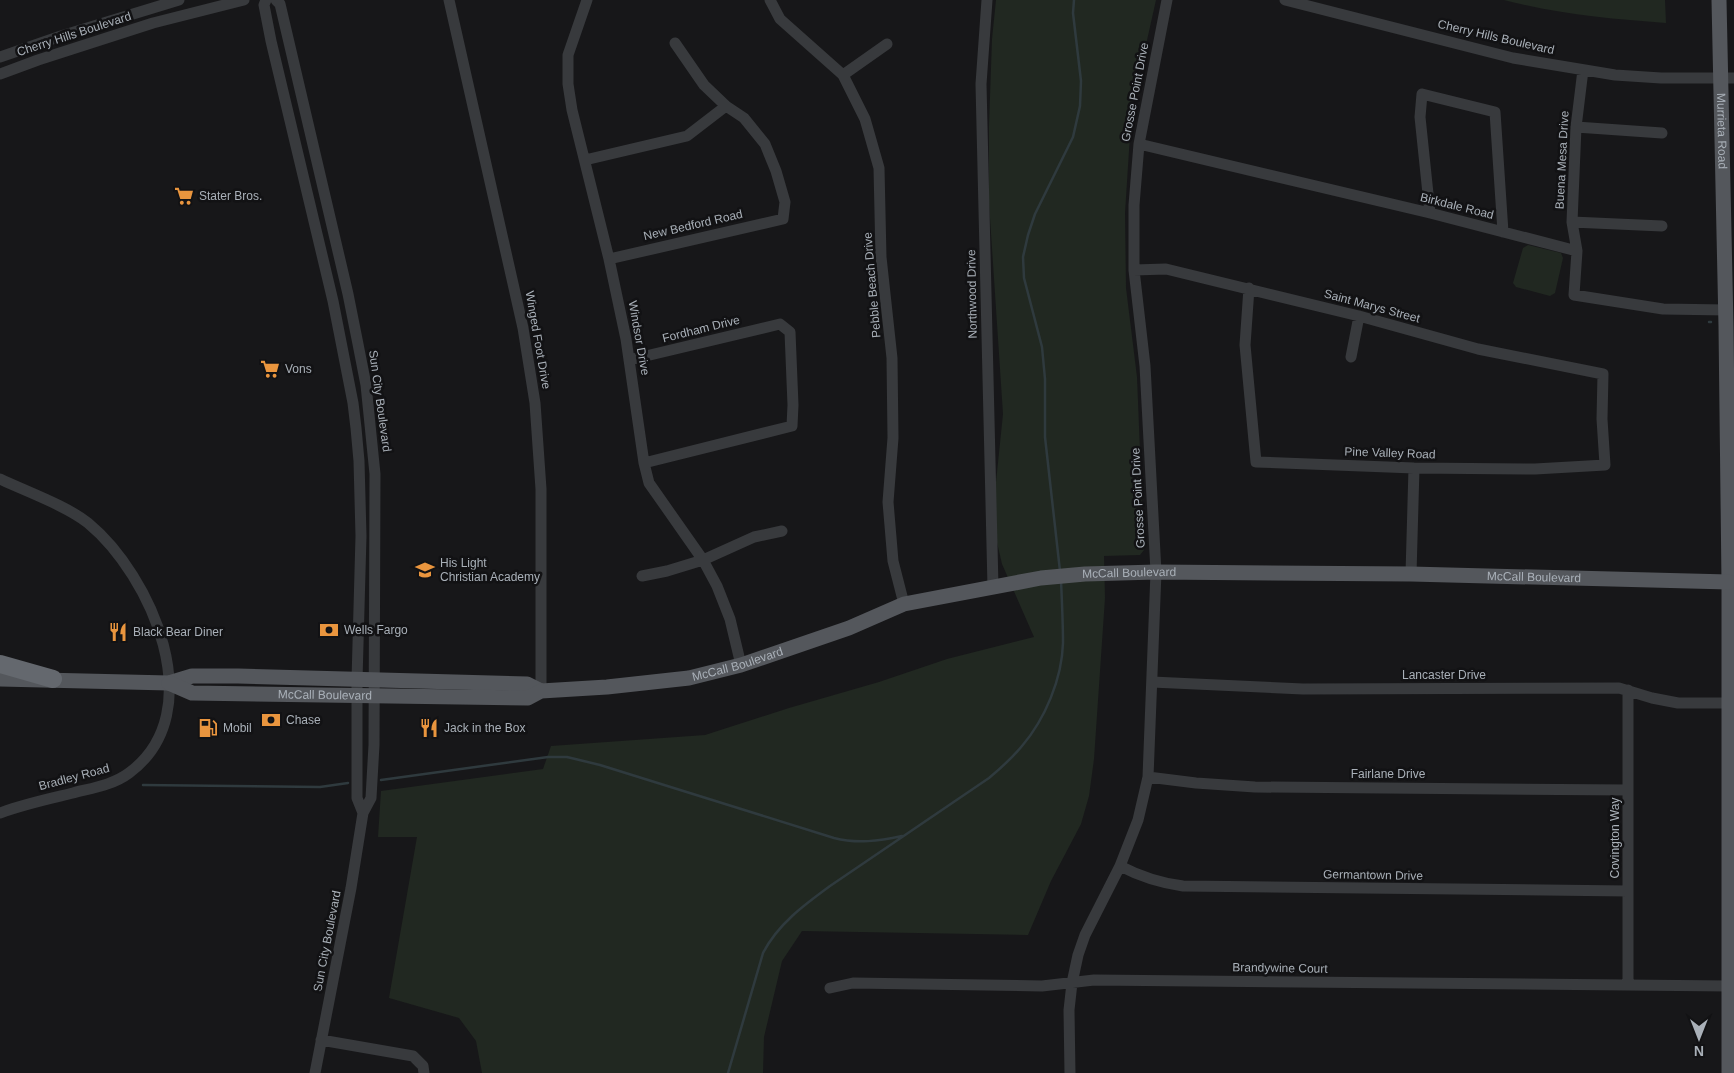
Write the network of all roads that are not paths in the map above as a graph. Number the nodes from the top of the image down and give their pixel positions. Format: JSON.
{"nodes":[{"id":1,"x":179,"y":0,"type":"edge"},
{"id":2,"x":244,"y":0,"type":"edge"},
{"id":3,"x":266,"y":0,"type":"edge"},
{"id":4,"x":276,"y":0,"type":"edge"},
{"id":5,"x":449,"y":0,"type":"edge"},
{"id":6,"x":587,"y":0,"type":"edge"},
{"id":7,"x":770,"y":0,"type":"edge"},
{"id":8,"x":987,"y":0,"type":"edge"},
{"id":9,"x":1167,"y":0,"type":"edge"},
{"id":10,"x":1285,"y":0,"type":"edge"},
{"id":11,"x":1719,"y":0,"type":"edge"},
{"id":12,"x":675,"y":43,"type":"dead end"},
{"id":13,"x":887,"y":44,"type":"dead end"},
{"id":14,"x":0,"y":58,"type":"edge"},
{"id":15,"x":1583,"y":70,"type":"junction"},
{"id":16,"x":0,"y":74,"type":"edge"},
{"id":17,"x":843,"y":75,"type":"junction"},
{"id":18,"x":1727,"y":78,"type":"edge"},
{"id":19,"x":726,"y":106,"type":"junction"},
{"id":20,"x":1576,"y":128,"type":"junction"},
{"id":21,"x":1662,"y":133,"type":"dead end"},
{"id":22,"x":1139,"y":144,"type":"junction"},
{"id":23,"x":585,"y":160,"type":"junction"},
{"id":24,"x":1430,"y":213,"type":"junction"},
{"id":25,"x":1572,"y":222,"type":"junction"},
{"id":26,"x":1662,"y":226,"type":"dead end"},
{"id":27,"x":1503,"y":232,"type":"junction"},
{"id":28,"x":1577,"y":252,"type":"junction"},
{"id":29,"x":609,"y":259,"type":"junction"},
{"id":30,"x":1134,"y":270,"type":"junction"},
{"id":31,"x":1249,"y":288,"type":"junction"},
{"id":32,"x":1726,"y":310,"type":"junction"},
{"id":33,"x":1359,"y":316,"type":"junction"},
{"id":34,"x":1351,"y":357,"type":"dead end"},
{"id":35,"x":629,"y":360,"type":"junction"},
{"id":36,"x":1603,"y":374,"type":"joint"},
{"id":37,"x":1730,"y":381,"type":"edge"},
{"id":38,"x":644,"y":463,"type":"junction"},
{"id":39,"x":1414,"y":468,"type":"junction"},
{"id":40,"x":0,"y":479,"type":"edge"},
{"id":41,"x":782,"y":531,"type":"dead end"},
{"id":42,"x":704,"y":560,"type":"junction"},
{"id":43,"x":1156,"y":572,"type":"junction"},
{"id":44,"x":1411,"y":574,"type":"junction"},
{"id":45,"x":642,"y":576,"type":"dead end"},
{"id":46,"x":1731,"y":582,"type":"edge"},
{"id":47,"x":993,"y":587,"type":"junction"},
{"id":48,"x":904,"y":604,"type":"junction"},
{"id":49,"x":0,"y":664,"type":"edge"},
{"id":50,"x":741,"y":665,"type":"junction"},
{"id":51,"x":0,"y":679,"type":"edge"},
{"id":52,"x":53,"y":679,"type":"junction"},
{"id":53,"x":357,"y":680,"type":"junction"},
{"id":54,"x":374,"y":681,"type":"junction"},
{"id":55,"x":1152,"y":682,"type":"junction"},
{"id":56,"x":169,"y":683,"type":"junction"},
{"id":57,"x":1628,"y":690,"type":"junction"},
{"id":58,"x":541,"y":691,"type":"junction"},
{"id":59,"x":357,"y":696,"type":"junction"},
{"id":60,"x":374,"y":696,"type":"junction"},
{"id":61,"x":1732,"y":703,"type":"edge"},
{"id":62,"x":1148,"y":777,"type":"junction"},
{"id":63,"x":1628,"y":790,"type":"junction"},
{"id":64,"x":0,"y":813,"type":"edge"},
{"id":65,"x":363,"y":813,"type":"junction"},
{"id":66,"x":1120,"y":866,"type":"junction"},
{"id":67,"x":1628,"y":892,"type":"junction"},
{"id":68,"x":1072,"y":983,"type":"junction"},
{"id":69,"x":1628,"y":985,"type":"junction"},
{"id":70,"x":1729,"y":986,"type":"junction"},
{"id":71,"x":830,"y":988,"type":"dead end"},
{"id":72,"x":321,"y":1040,"type":"junction"},
{"id":73,"x":315,"y":1073,"type":"edge"},
{"id":74,"x":424,"y":1073,"type":"edge"},
{"id":75,"x":1070,"y":1073,"type":"edge"},
{"id":76,"x":1729,"y":1073,"type":"edge"}],
"edges":[{"from":1,"to":14,"type":"street","name":"Cherry Hills Boulevard"},
{"from":2,"to":16,"type":"street","name":"Cherry Hills Boulevard"},
{"from":3,"to":53,"type":"street","name":"Sun City Boulevard"},
{"from":4,"to":54,"type":"street","name":"Sun City Boulevard"},
{"from":5,"to":58,"type":"street","name":"Winged Foot Drive"},
{"from":6,"to":23,"type":"street","name":"Windsor Drive"},
{"from":7,"to":17,"type":"street","name":"Pebble Beach Drive"},
{"from":8,"to":47,"type":"street","name":"Northwood Drive"},
{"from":9,"to":22,"type":"street","name":"Grosse Point Drive"},
{"from":10,"to":15,"type":"street","name":"Cherry Hills Boulevard"},
{"from":11,"to":18,"type":"main road","name":"Murrieta Road"},
{"from":12,"to":19,"type":"street"},
{"from":13,"to":17,"type":"street"},
{"from":15,"to":18,"type":"street","name":"Cherry Hills Boulevard"},
{"from":15,"to":20,"type":"street","name":"Buena Mesa Drive"},
{"from":17,"to":48,"type":"street","name":"Pebble Beach Drive"},
{"from":18,"to":32,"type":"main road","name":"Murrieta Road"},
{"from":19,"to":23,"type":"street"},
{"from":19,"to":29,"type":"street","name":"New Bedford Road"},
{"from":20,"to":21,"type":"street"},
{"from":20,"to":25,"type":"street","name":"Buena Mesa Drive"},
{"from":22,"to":24,"type":"street","name":"Birkdale Road"},
{"from":22,"to":30,"type":"street","name":"Grosse Point Drive"},
{"from":23,"to":29,"type":"street","name":"Windsor Drive"},
{"from":24,"to":27,"type":"street","name":"Birkdale Road"},
{"from":24,"to":27,"type":"street"},
{"from":25,"to":26,"type":"street"},
{"from":25,"to":28,"type":"street","name":"Buena Mesa Drive"},
{"from":27,"to":28,"type":"street","name":"Birkdale Road"},
{"from":28,"to":32,"type":"street"},
{"from":29,"to":35,"type":"street","name":"Windsor Drive"},
{"from":30,"to":31,"type":"street","name":"Saint Marys Street"},
{"from":30,"to":43,"type":"street","name":"Grosse Point Drive"},
{"from":31,"to":33,"type":"street","name":"Saint Marys Street"},
{"from":31,"to":39,"type":"street","name":"Pine Valley Road"},
{"from":32,"to":37,"type":"main road","name":"Murrieta Road"},
{"from":33,"to":34,"type":"street"},
{"from":33,"to":36,"type":"street","name":"Saint Marys Street"},
{"from":35,"to":38,"type":"street","name":"Windsor Drive"},
{"from":35,"to":38,"type":"street","name":"Fordham Drive"},
{"from":36,"to":39,"type":"street","name":"Pine Valley Road"},
{"from":37,"to":46,"type":"main road","name":"Murrieta Road"},
{"from":38,"to":42,"type":"street","name":"Windsor Drive"},
{"from":39,"to":44,"type":"street"},
{"from":40,"to":56,"type":"street","name":"Bradley Road"},
{"from":41,"to":42,"type":"street"},
{"from":42,"to":45,"type":"street"},
{"from":42,"to":50,"type":"street","name":"Windsor Drive"},
{"from":43,"to":44,"type":"main road","name":"McCall Boulevard"},
{"from":43,"to":47,"type":"main road","name":"McCall Boulevard"},
{"from":43,"to":55,"type":"street","name":"Grosse Point Drive"},
{"from":44,"to":46,"type":"main road","name":"McCall Boulevard"},
{"from":46,"to":61,"type":"main road","name":"Murrieta Road"},
{"from":47,"to":48,"type":"main road","name":"McCall Boulevard"},
{"from":48,"to":50,"type":"main road","name":"McCall Boulevard"},
{"from":49,"to":52,"type":"highway"},
{"from":50,"to":58,"type":"main road","name":"McCall Boulevard"},
{"from":51,"to":52,"type":"main road","name":"McCall Boulevard"},
{"from":52,"to":56,"type":"main road","name":"McCall Boulevard"},
{"from":53,"to":54,"type":"main road","name":"McCall Boulevard"},
{"from":53,"to":56,"type":"main road","name":"McCall Boulevard"},
{"from":53,"to":59,"type":"street","name":"Sun City Boulevard"},
{"from":54,"to":58,"type":"main road","name":"McCall Boulevard"},
{"from":54,"to":60,"type":"street","name":"Sun City Boulevard"},
{"from":55,"to":57,"type":"street","name":"Lancaster Drive"},
{"from":55,"to":62,"type":"street","name":"Grosse Point Drive"},
{"from":56,"to":59,"type":"main road","name":"McCall Boulevard"},
{"from":56,"to":64,"type":"street","name":"Bradley Road"},
{"from":57,"to":61,"type":"street","name":"Lancaster Drive"},
{"from":57,"to":63,"type":"street","name":"Covington Way"},
{"from":58,"to":60,"type":"main road","name":"McCall Boulevard"},
{"from":59,"to":60,"type":"main road","name":"McCall Boulevard"},
{"from":59,"to":65,"type":"street","name":"Sun City Boulevard"},
{"from":60,"to":65,"type":"street","name":"Sun City Boulevard"},
{"from":61,"to":70,"type":"main road","name":"Murrieta Road"},
{"from":62,"to":63,"type":"street","name":"Fairlane Drive"},
{"from":62,"to":66,"type":"street","name":"Grosse Point Drive"},
{"from":63,"to":67,"type":"street","name":"Covington Way"},
{"from":65,"to":72,"type":"street","name":"Sun City Boulevard"},
{"from":66,"to":67,"type":"street","name":"Germantown Drive"},
{"from":66,"to":68,"type":"street","name":"Grosse Point Drive"},
{"from":67,"to":69,"type":"street","name":"Covington Way"},
{"from":68,"to":69,"type":"street","name":"Brandywine Court"},
{"from":68,"to":71,"type":"street","name":"Brandywine Court"},
{"from":68,"to":75,"type":"street","name":"Grosse Point Drive"},
{"from":69,"to":70,"type":"street","name":"Brandywine Court"},
{"from":70,"to":76,"type":"main road","name":"Murrieta Road"},
{"from":72,"to":73,"type":"street","name":"Sun City Boulevard"},
{"from":72,"to":74,"type":"street"}]}
